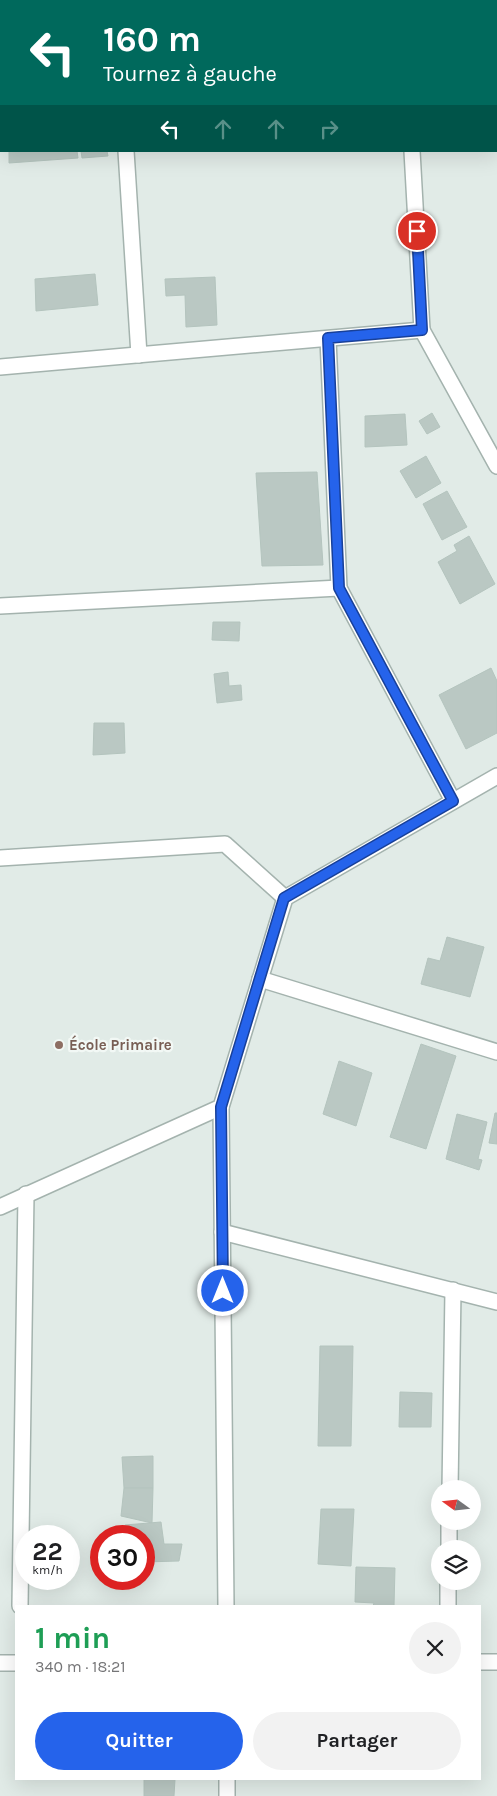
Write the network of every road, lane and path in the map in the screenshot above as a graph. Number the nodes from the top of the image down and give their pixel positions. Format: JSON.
{"nodes":[{"id":1,"x":126,"y":152,"type":"edge"},
{"id":2,"x":412,"y":152,"type":"edge"},
{"id":3,"x":422,"y":330,"type":"junction"},
{"id":4,"x":328,"y":338,"type":"junction"},
{"id":5,"x":138,"y":355,"type":"junction"},
{"id":6,"x":0,"y":367,"type":"edge"},
{"id":7,"x":497,"y":466,"type":"edge"},
{"id":8,"x":339,"y":588,"type":"junction"},
{"id":9,"x":0,"y":606,"type":"edge"},
{"id":10,"x":497,"y":776,"type":"edge"},
{"id":11,"x":453,"y":801,"type":"junction"},
{"id":12,"x":0,"y":858,"type":"edge"},
{"id":13,"x":284,"y":898,"type":"junction"},
{"id":14,"x":260,"y":979,"type":"junction"},
{"id":15,"x":497,"y":1052,"type":"edge"},
{"id":16,"x":221,"y":1107,"type":"junction"},
{"id":17,"x":26,"y":1194,"type":"junction"},
{"id":18,"x":0,"y":1206,"type":"edge"},
{"id":19,"x":222,"y":1232,"type":"junction"},
{"id":20,"x":453,"y":1290,"type":"junction"},
{"id":21,"x":497,"y":1302,"type":"edge"},
{"id":22,"x":450,"y":1480,"type":"edge"},
{"id":23,"x":448,"y":1590,"type":"edge"},
{"id":24,"x":20,"y":1605,"type":"edge"},
{"id":25,"x":226,"y":1605,"type":"edge"},
{"id":26,"x":448,"y":1605,"type":"edge"},
{"id":27,"x":481,"y":1662,"type":"edge"},
{"id":28,"x":497,"y":1662,"type":"edge"},
{"id":29,"x":0,"y":1663,"type":"edge"},
{"id":30,"x":15,"y":1663,"type":"edge"},
{"id":31,"x":227,"y":1780,"type":"edge"},
{"id":32,"x":227,"y":1796,"type":"edge"}],
"edges":[{"from":1,"to":5,"type":"street"},
{"from":2,"to":3,"type":"street"},
{"from":3,"to":4,"type":"street"},
{"from":3,"to":7,"type":"street"},
{"from":4,"to":5,"type":"street"},
{"from":4,"to":8,"type":"street"},
{"from":5,"to":6,"type":"street"},
{"from":8,"to":9,"type":"street"},
{"from":8,"to":11,"type":"street"},
{"from":10,"to":11,"type":"street"},
{"from":11,"to":13,"type":"street"},
{"from":12,"to":13,"type":"street"},
{"from":13,"to":14,"type":"street"},
{"from":14,"to":15,"type":"street"},
{"from":14,"to":16,"type":"street"},
{"from":16,"to":17,"type":"street"},
{"from":16,"to":19,"type":"street"},
{"from":17,"to":18,"type":"street"},
{"from":17,"to":24,"type":"street"},
{"from":19,"to":20,"type":"street"},
{"from":19,"to":25,"type":"street"},
{"from":20,"to":21,"type":"street"},
{"from":20,"to":22,"type":"street"},
{"from":23,"to":26,"type":"street"},
{"from":27,"to":28,"type":"street"},
{"from":29,"to":30,"type":"street"},
{"from":31,"to":32,"type":"street"}]}
